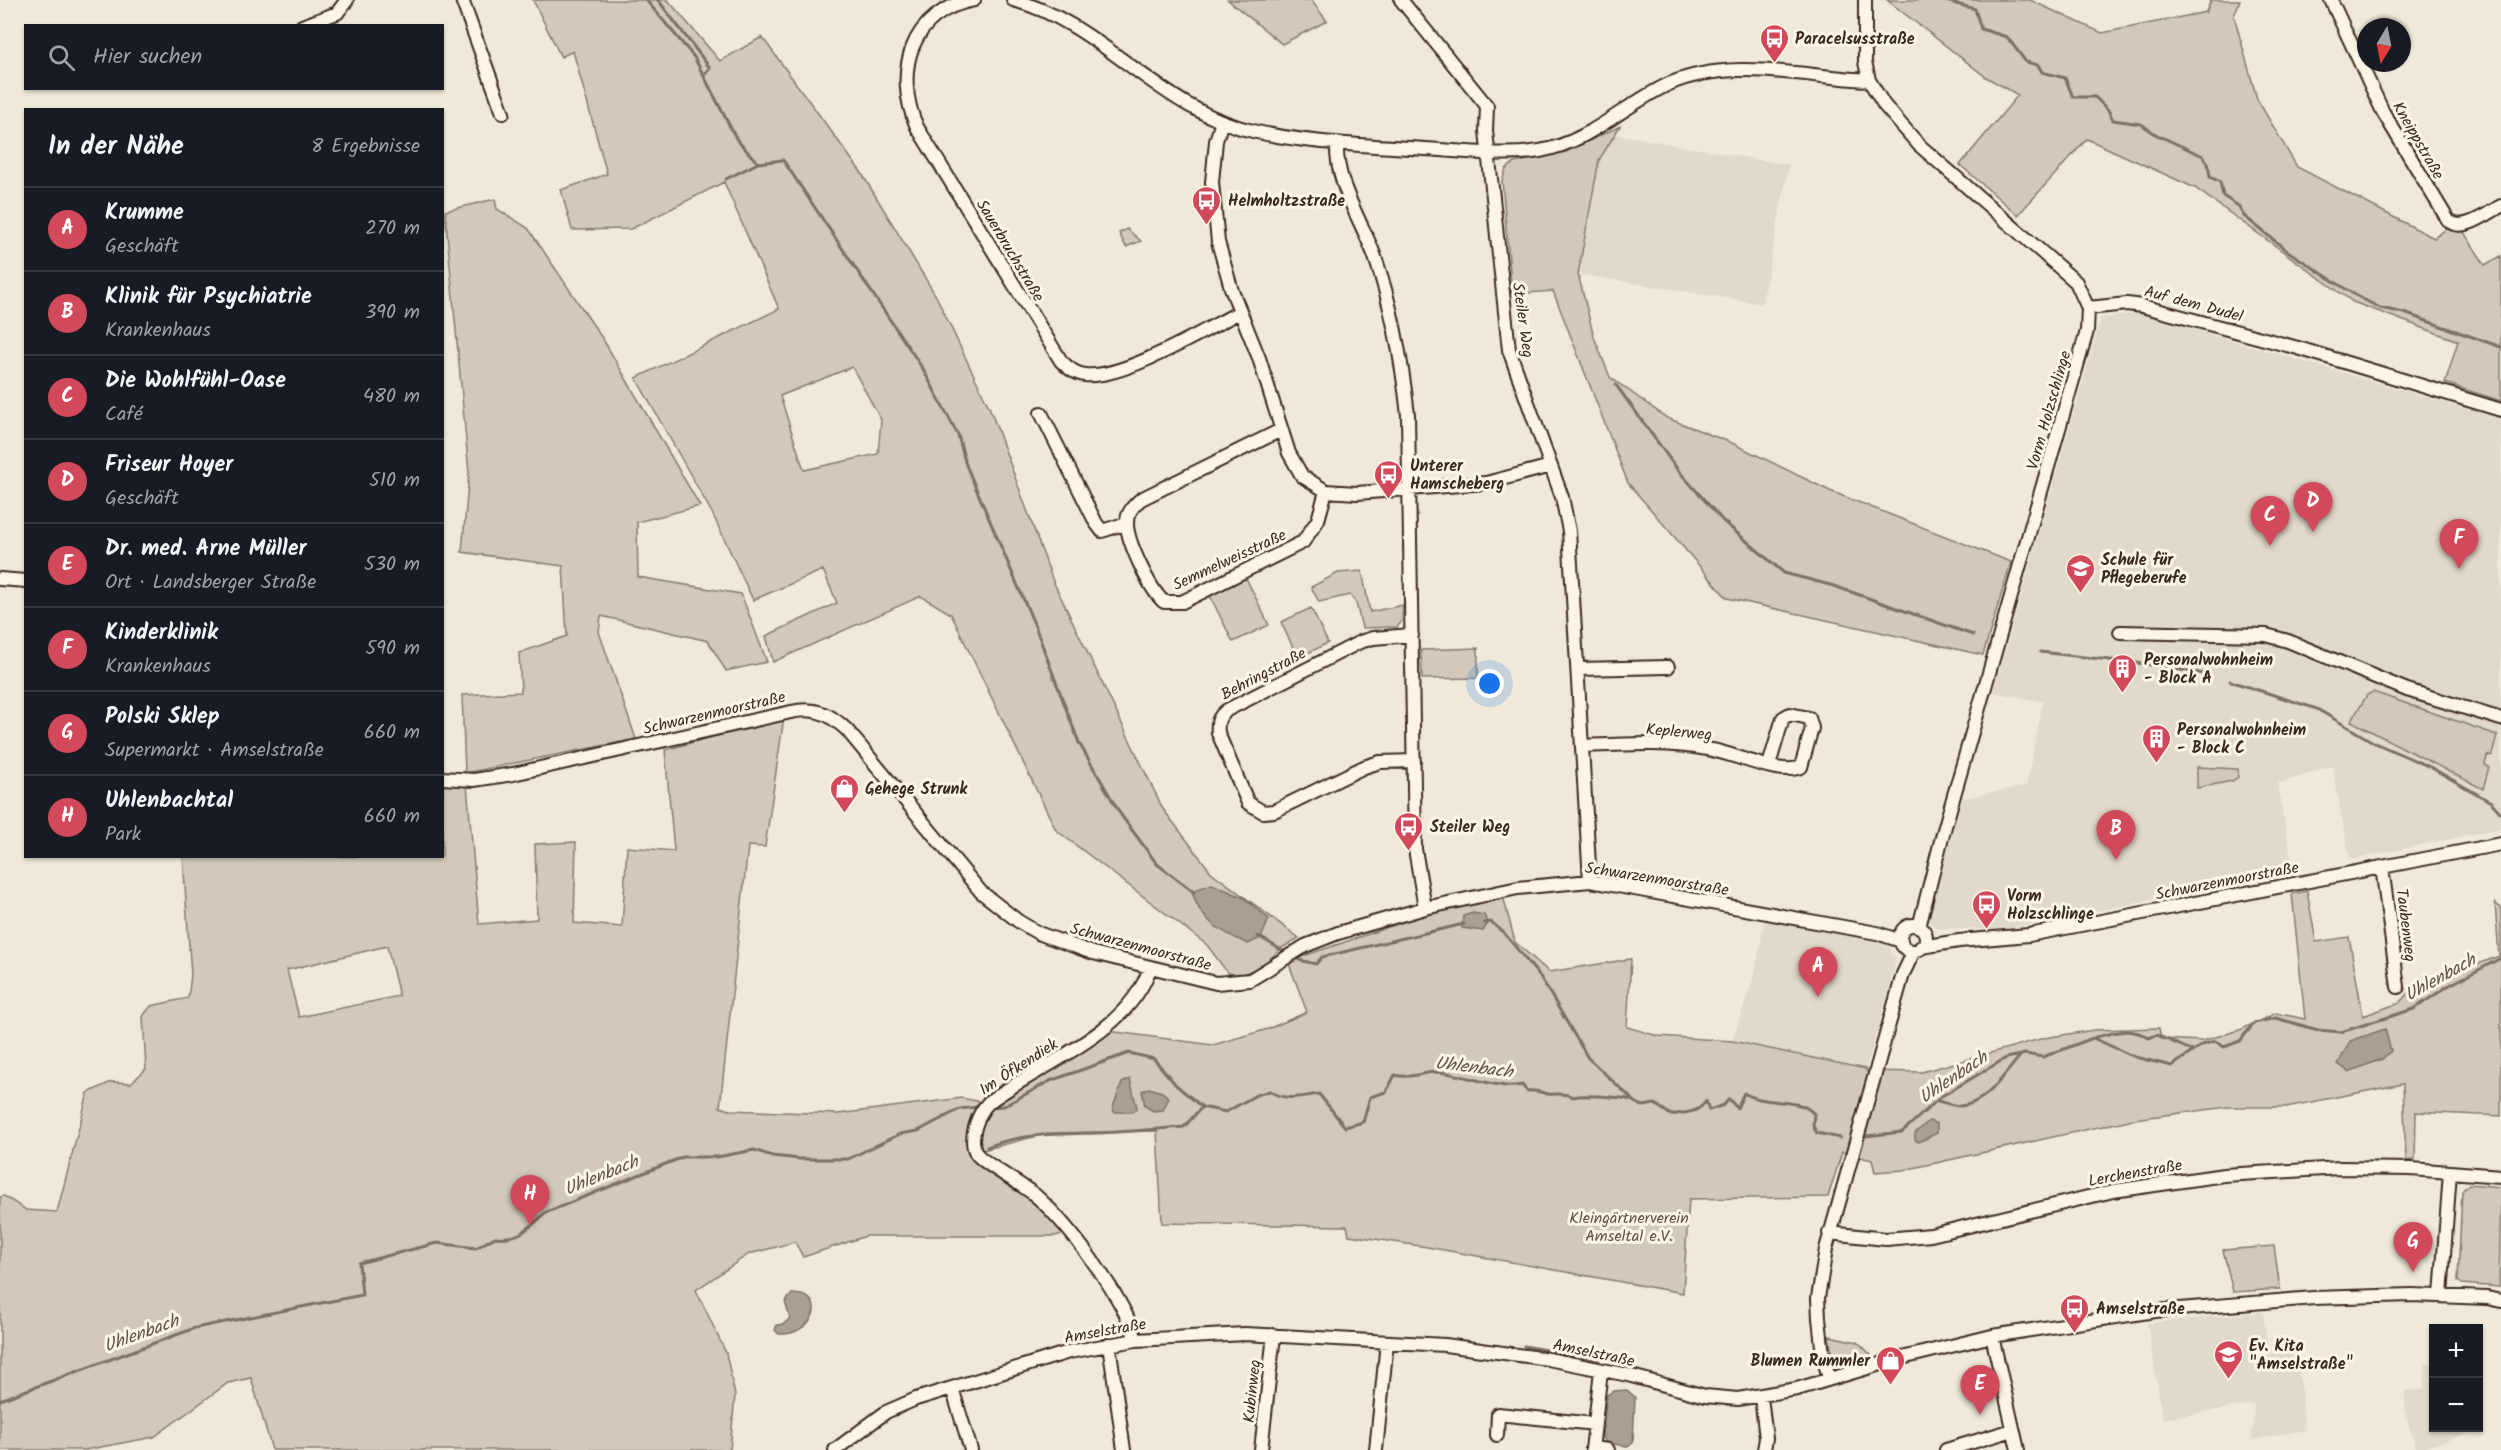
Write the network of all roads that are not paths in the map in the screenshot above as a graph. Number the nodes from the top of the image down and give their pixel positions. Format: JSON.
{"nodes":[{"id":1,"x":347,"y":0,"type":"edge"},
{"id":2,"x":462,"y":0,"type":"edge"},
{"id":3,"x":974,"y":0,"type":"edge"},
{"id":4,"x":1012,"y":0,"type":"edge"},
{"id":5,"x":1401,"y":0,"type":"edge"},
{"id":6,"x":1865,"y":0,"type":"edge"},
{"id":7,"x":2331,"y":0,"type":"edge"},
{"id":8,"x":307,"y":24,"type":"edge"},
{"id":9,"x":1869,"y":80,"type":"junction"},
{"id":10,"x":503,"y":112,"type":"dead end"},
{"id":11,"x":1222,"y":121,"type":"junction"},
{"id":12,"x":1337,"y":144,"type":"junction"},
{"id":13,"x":1489,"y":153,"type":"junction"},
{"id":14,"x":2501,"y":206,"type":"edge"},
{"id":15,"x":2088,"y":308,"type":"junction"},
{"id":16,"x":1240,"y":312,"type":"junction"},
{"id":17,"x":2501,"y":410,"type":"edge"},
{"id":18,"x":1041,"y":412,"type":"dead end"},
{"id":19,"x":1281,"y":430,"type":"junction"},
{"id":20,"x":1551,"y":466,"type":"junction"},
{"id":21,"x":1411,"y":488,"type":"junction"},
{"id":22,"x":1326,"y":491,"type":"junction"},
{"id":23,"x":1127,"y":523,"type":"junction"},
{"id":24,"x":0,"y":579,"type":"edge"},
{"id":25,"x":24,"y":581,"type":"edge"},
{"id":26,"x":2120,"y":632,"type":"dead end"},
{"id":27,"x":1412,"y":635,"type":"junction"},
{"id":28,"x":1668,"y":667,"type":"dead end"},
{"id":29,"x":1578,"y":669,"type":"junction"},
{"id":30,"x":2501,"y":719,"type":"edge"},
{"id":31,"x":1583,"y":746,"type":"junction"},
{"id":32,"x":1414,"y":761,"type":"junction"},
{"id":33,"x":1770,"y":765,"type":"junction"},
{"id":34,"x":444,"y":778,"type":"edge"},
{"id":35,"x":2501,"y":844,"type":"edge"},
{"id":36,"x":2382,"y":867,"type":"junction"},
{"id":37,"x":1590,"y":881,"type":"junction"},
{"id":38,"x":1425,"y":908,"type":"junction"},
{"id":39,"x":1912,"y":938,"type":"junction"},
{"id":40,"x":1150,"y":968,"type":"junction"},
{"id":41,"x":2398,"y":987,"type":"dead end"},
{"id":42,"x":2450,"y":1172,"type":"junction"},
{"id":43,"x":2501,"y":1176,"type":"edge"},
{"id":44,"x":1829,"y":1233,"type":"junction"},
{"id":45,"x":2441,"y":1296,"type":"junction"},
{"id":46,"x":2501,"y":1301,"type":"edge"},
{"id":47,"x":1274,"y":1335,"type":"junction"},
{"id":48,"x":1992,"y":1336,"type":"junction"},
{"id":49,"x":1136,"y":1340,"type":"junction"},
{"id":50,"x":1387,"y":1342,"type":"junction"},
{"id":51,"x":1108,"y":1344,"type":"junction"},
{"id":52,"x":1601,"y":1370,"type":"junction"},
{"id":53,"x":1829,"y":1378,"type":"junction"},
{"id":54,"x":952,"y":1388,"type":"junction"},
{"id":55,"x":1761,"y":1397,"type":"junction"},
{"id":56,"x":1595,"y":1424,"type":"junction"},
{"id":57,"x":2013,"y":1430,"type":"junction"},
{"id":58,"x":1497,"y":1436,"type":"dead end"},
{"id":59,"x":841,"y":1448,"type":"edge"},
{"id":60,"x":1592,"y":1449,"type":"edge"},
{"id":61,"x":972,"y":1450,"type":"edge"},
{"id":62,"x":1124,"y":1450,"type":"edge"},
{"id":63,"x":1262,"y":1450,"type":"edge"},
{"id":64,"x":1376,"y":1450,"type":"edge"},
{"id":65,"x":1608,"y":1450,"type":"edge"},
{"id":66,"x":1764,"y":1450,"type":"edge"},
{"id":67,"x":1946,"y":1450,"type":"edge"},
{"id":68,"x":2018,"y":1450,"type":"edge"}],
"edges":[{"from":1,"to":8,"type":"street"},
{"from":2,"to":10,"type":"street"},
{"from":3,"to":16,"type":"street","name":"Sauerbruchstraße"},
{"from":4,"to":11,"type":"street"},
{"from":5,"to":13,"type":"street","name":"Steiler Weg"},
{"from":6,"to":9,"type":"street"},
{"from":7,"to":14,"type":"street","name":"Kneippstraße"},
{"from":9,"to":13,"type":"street"},
{"from":9,"to":15,"type":"street"},
{"from":11,"to":12,"type":"street"},
{"from":11,"to":16,"type":"street"},
{"from":12,"to":13,"type":"street"},
{"from":12,"to":21,"type":"street"},
{"from":13,"to":20,"type":"street","name":"Steiler Weg"},
{"from":15,"to":17,"type":"street","name":"Auf dem Dudel"},
{"from":15,"to":39,"type":"street","name":"Vorm Holzschlinge"},
{"from":16,"to":19,"type":"street"},
{"from":18,"to":23,"type":"street"},
{"from":19,"to":22,"type":"street"},
{"from":19,"to":23,"type":"street"},
{"from":20,"to":21,"type":"street"},
{"from":20,"to":29,"type":"street","name":"Steiler Weg"},
{"from":21,"to":22,"type":"street"},
{"from":21,"to":27,"type":"street"},
{"from":22,"to":23,"type":"street","name":"Semmelweisstraße"},
{"from":24,"to":25,"type":"street"},
{"from":26,"to":30,"type":"street"},
{"from":27,"to":32,"type":"street"},
{"from":27,"to":32,"type":"street","name":"Behringstraße"},
{"from":28,"to":29,"type":"street"},
{"from":29,"to":31,"type":"street","name":"Steiler Weg"},
{"from":31,"to":33,"type":"street","name":"Keplerweg"},
{"from":31,"to":37,"type":"street","name":"Steiler Weg"},
{"from":32,"to":38,"type":"street"},
{"from":33,"to":33,"type":"street","name":"Keplerweg"},
{"from":34,"to":40,"type":"street","name":"Schwarzenmoorstraße"},
{"from":35,"to":36,"type":"street","name":"Schwarzenmoorstraße"},
{"from":36,"to":39,"type":"street","name":"Schwarzenmoorstraße"},
{"from":36,"to":41,"type":"street","name":"Taubenweg"},
{"from":37,"to":38,"type":"street","name":"Schwarzenmoorstraße"},
{"from":37,"to":39,"type":"street","name":"Schwarzenmoorstraße"},
{"from":38,"to":40,"type":"street","name":"Schwarzenmoorstraße"},
{"from":39,"to":44,"type":"street","name":"Vorm Holzschlinge"},
{"from":40,"to":49,"type":"street","name":"Im Öfkendiek"},
{"from":42,"to":43,"type":"street","name":"Lerchenstraße"},
{"from":42,"to":44,"type":"street","name":"Lerchenstraße"},
{"from":42,"to":45,"type":"street"},
{"from":44,"to":53,"type":"street","name":"Vorm Holzschlinge"},
{"from":45,"to":46,"type":"street","name":"Amselstraße"},
{"from":45,"to":48,"type":"street","name":"Amselstraße"},
{"from":47,"to":49,"type":"street","name":"Amselstraße"},
{"from":47,"to":50,"type":"street","name":"Amselstraße"},
{"from":47,"to":63,"type":"street","name":"Kubinweg"},
{"from":48,"to":53,"type":"street","name":"Amselstraße"},
{"from":48,"to":57,"type":"street"},
{"from":49,"to":51,"type":"street","name":"Amselstraße"},
{"from":50,"to":52,"type":"street","name":"Amselstraße"},
{"from":50,"to":64,"type":"street"},
{"from":51,"to":54,"type":"street","name":"Amselstraße"},
{"from":51,"to":62,"type":"street"},
{"from":52,"to":55,"type":"street","name":"Amselstraße"},
{"from":52,"to":56,"type":"street"},
{"from":53,"to":55,"type":"street","name":"Amselstraße"},
{"from":54,"to":59,"type":"street","name":"Amselstraße"},
{"from":54,"to":61,"type":"street"},
{"from":55,"to":66,"type":"street"},
{"from":56,"to":58,"type":"street"},
{"from":56,"to":60,"type":"street"},
{"from":57,"to":67,"type":"street"},
{"from":57,"to":68,"type":"street"},
{"from":60,"to":65,"type":"street"}]}
